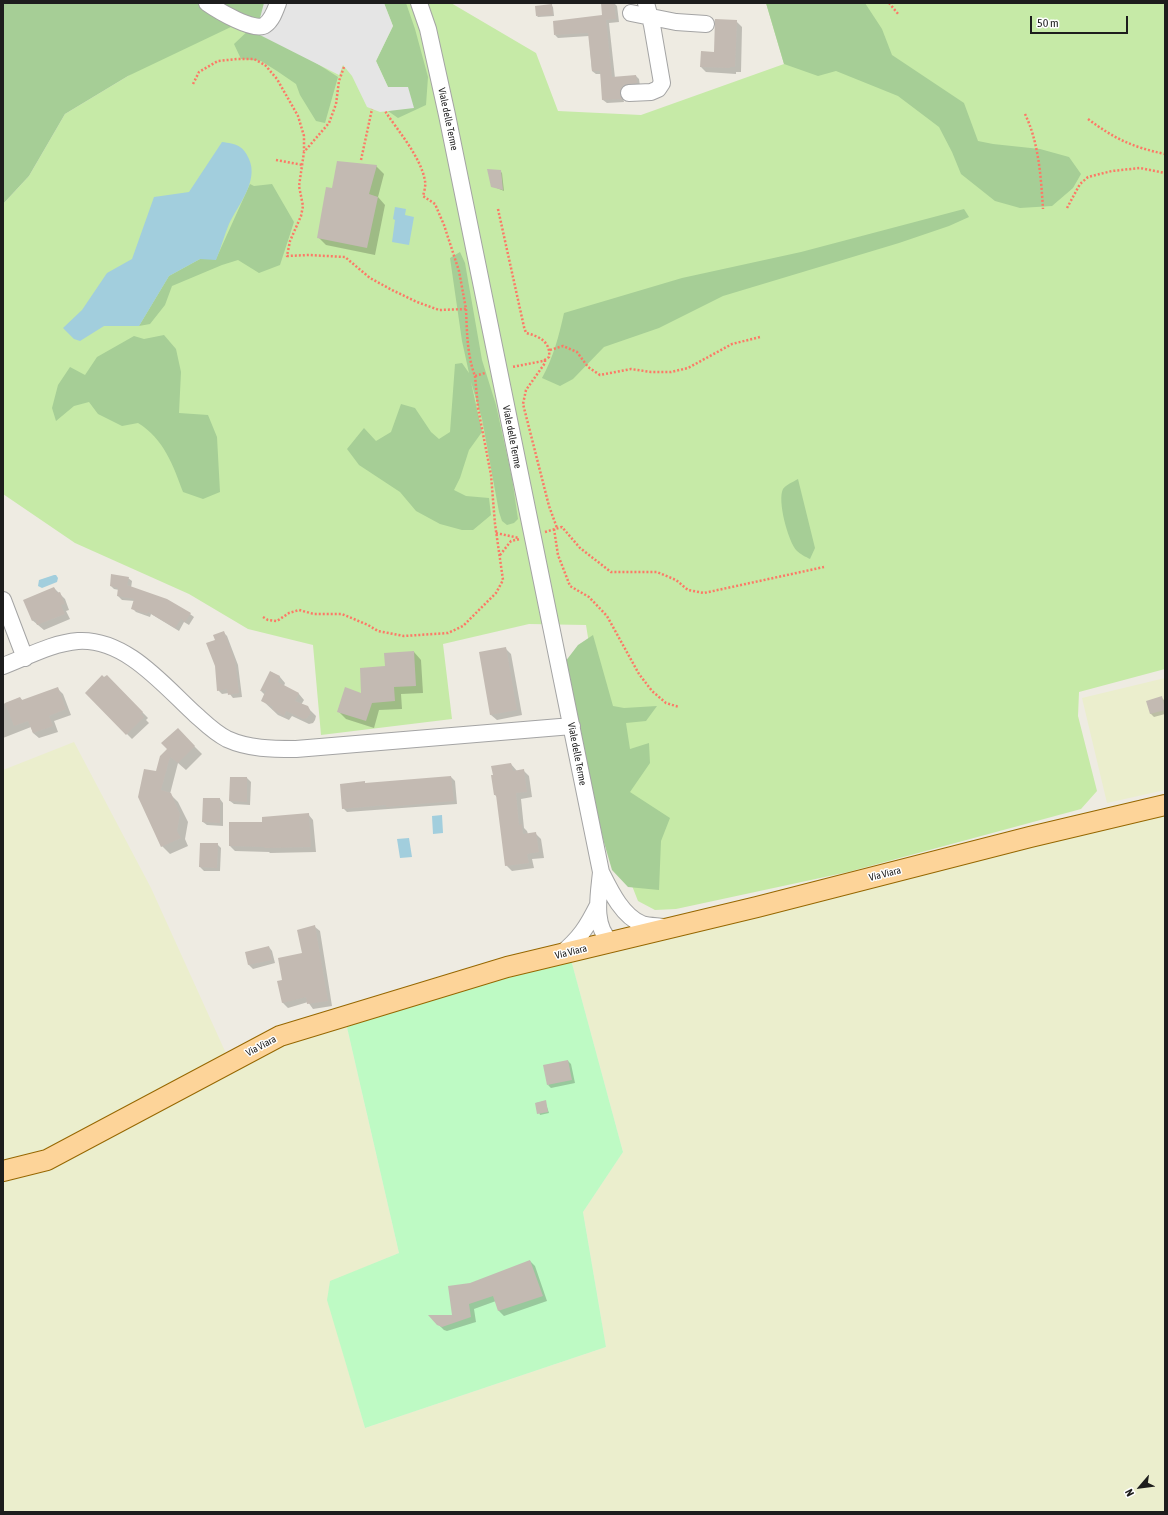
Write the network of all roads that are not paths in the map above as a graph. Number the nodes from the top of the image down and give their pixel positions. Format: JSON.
{"nodes":[{"id":1,"x":207,"y":3,"type":"edge"},
{"id":2,"x":278,"y":3,"type":"edge"},
{"id":3,"x":419,"y":3,"type":"edge"},
{"id":4,"x":648,"y":10,"type":"edge"},
{"id":5,"x":631,"y":13,"type":"dead end"},
{"id":6,"x":706,"y":24,"type":"dead end"},
{"id":7,"x":629,"y":93,"type":"dead end"},
{"id":8,"x":3,"y":600,"type":"edge"},
{"id":9,"x":26,"y":658,"type":"junction"},
{"id":10,"x":3,"y":666,"type":"edge"},
{"id":11,"x":572,"y":726,"type":"junction"},
{"id":12,"x":1165,"y":805,"type":"edge"},
{"id":13,"x":601,"y":872,"type":"junction"},
{"id":14,"x":598,"y":905,"type":"junction"},
{"id":15,"x":625,"y":912,"type":"junction"},
{"id":16,"x":670,"y":928,"type":"junction"},
{"id":17,"x":616,"y":941,"type":"junction"},
{"id":18,"x":561,"y":954,"type":"junction"},
{"id":19,"x":3,"y":1171,"type":"edge"}],
"edges":[{"from":1,"to":2,"type":"street"},
{"from":3,"to":11,"type":"street","name":"Viale delle Terme"},
{"from":4,"to":5,"type":"street"},
{"from":4,"to":6,"type":"street"},
{"from":4,"to":7,"type":"street"},
{"from":8,"to":9,"type":"street"},
{"from":9,"to":10,"type":"street"},
{"from":9,"to":11,"type":"street"},
{"from":11,"to":13,"type":"street","name":"Viale delle Terme"},
{"from":12,"to":16,"type":"main road","name":"Via Viara"},
{"from":13,"to":14,"type":"street","name":"Viale delle Terme"},
{"from":13,"to":15,"type":"street","name":"Viale delle Terme"},
{"from":14,"to":17,"type":"street","name":"Viale delle Terme"},
{"from":14,"to":18,"type":"street","name":"Viale delle Terme"},
{"from":15,"to":16,"type":"street","name":"Viale delle Terme"},
{"from":15,"to":17,"type":"street"},
{"from":16,"to":17,"type":"main road","name":"Via Viara"},
{"from":17,"to":18,"type":"main road","name":"Via Viara"},
{"from":18,"to":19,"type":"main road","name":"Via Viara"}]}
